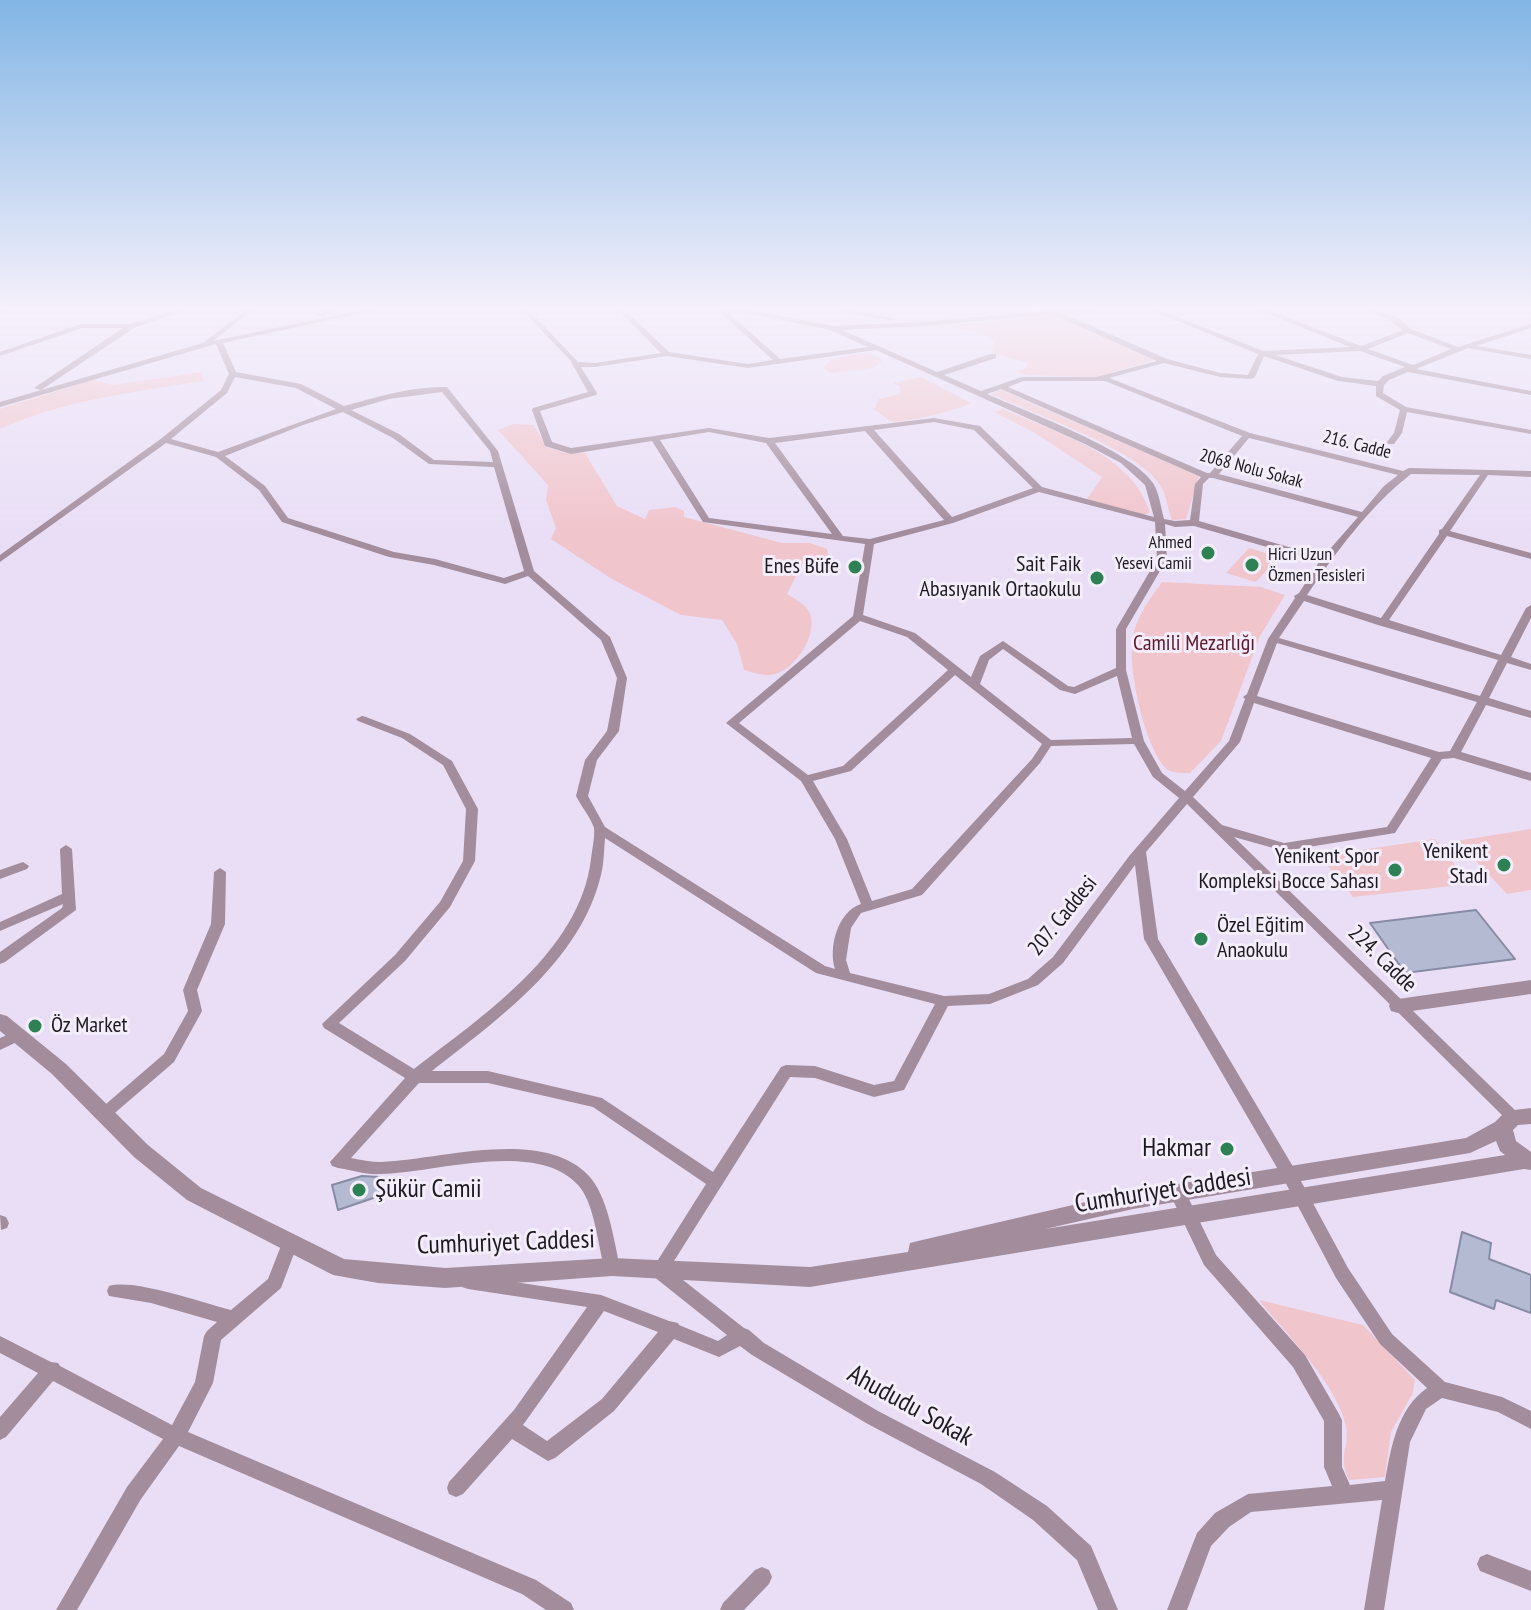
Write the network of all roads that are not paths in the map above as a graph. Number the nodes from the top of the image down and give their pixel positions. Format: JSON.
{"nodes":[{"id":1,"x":49,"y":381,"type":"edge"},
{"id":2,"x":79,"y":381,"type":"edge"},
{"id":3,"x":229,"y":381,"type":"edge"},
{"id":4,"x":272,"y":381,"type":"edge"},
{"id":5,"x":586,"y":381,"type":"edge"},
{"id":6,"x":951,"y":381,"type":"edge"},
{"id":7,"x":1017,"y":381,"type":"edge"},
{"id":8,"x":1107,"y":381,"type":"edge"},
{"id":9,"x":1358,"y":381,"type":"edge"},
{"id":10,"x":1385,"y":381,"type":"edge"},
{"id":11,"x":1473,"y":381,"type":"edge"},
{"id":12,"x":1380,"y":384,"type":"junction"},
{"id":13,"x":1002,"y":387,"type":"junction"},
{"id":14,"x":1531,"y":393,"type":"edge"},
{"id":15,"x":981,"y":394,"type":"junction"},
{"id":16,"x":25,"y":397,"type":"junction"},
{"id":17,"x":0,"y":405,"type":"edge"},
{"id":18,"x":1404,"y":409,"type":"junction"},
{"id":19,"x":347,"y":410,"type":"junction"},
{"id":20,"x":868,"y":429,"type":"junction"},
{"id":21,"x":1531,"y":432,"type":"edge"},
{"id":22,"x":1247,"y":435,"type":"junction"},
{"id":23,"x":655,"y":439,"type":"junction"},
{"id":24,"x":165,"y":440,"type":"junction"},
{"id":25,"x":769,"y":441,"type":"junction"},
{"id":26,"x":1391,"y":442,"type":"dead end"},
{"id":27,"x":219,"y":455,"type":"junction"},
{"id":28,"x":498,"y":465,"type":"junction"},
{"id":29,"x":1486,"y":472,"type":"junction"},
{"id":30,"x":1403,"y":474,"type":"junction"},
{"id":31,"x":1531,"y":474,"type":"edge"},
{"id":32,"x":1209,"y":476,"type":"junction"},
{"id":33,"x":1039,"y":489,"type":"junction"},
{"id":34,"x":1362,"y":515,"type":"junction"},
{"id":35,"x":950,"y":521,"type":"junction"},
{"id":36,"x":1160,"y":521,"type":"junction"},
{"id":37,"x":1194,"y":523,"type":"junction"},
{"id":38,"x":1442,"y":532,"type":"junction"},
{"id":39,"x":839,"y":537,"type":"junction"},
{"id":40,"x":870,"y":542,"type":"junction"},
{"id":41,"x":1531,"y":556,"type":"edge"},
{"id":42,"x":0,"y":559,"type":"edge"},
{"id":43,"x":1325,"y":561,"type":"junction"},
{"id":44,"x":529,"y":572,"type":"junction"},
{"id":45,"x":1299,"y":596,"type":"junction"},
{"id":46,"x":1531,"y":608,"type":"edge"},
{"id":47,"x":858,"y":617,"type":"junction"},
{"id":48,"x":1382,"y":623,"type":"junction"},
{"id":49,"x":1273,"y":639,"type":"junction"},
{"id":50,"x":1504,"y":659,"type":"junction"},
{"id":51,"x":1531,"y":667,"type":"edge"},
{"id":52,"x":955,"y":669,"type":"junction"},
{"id":53,"x":1121,"y":670,"type":"junction"},
{"id":54,"x":974,"y":684,"type":"junction"},
{"id":55,"x":1248,"y":697,"type":"junction"},
{"id":56,"x":1483,"y":700,"type":"junction"},
{"id":57,"x":1531,"y":715,"type":"edge"},
{"id":58,"x":362,"y":719,"type":"dead end"},
{"id":59,"x":1138,"y":741,"type":"junction"},
{"id":60,"x":1048,"y":743,"type":"junction"},
{"id":61,"x":1454,"y":754,"type":"junction"},
{"id":62,"x":1438,"y":756,"type":"junction"},
{"id":63,"x":1531,"y":777,"type":"edge"},
{"id":64,"x":806,"y":779,"type":"junction"},
{"id":65,"x":1187,"y":798,"type":"junction"},
{"id":66,"x":1214,"y":826,"type":"junction"},
{"id":67,"x":600,"y":829,"type":"junction"},
{"id":68,"x":66,"y":849,"type":"dead end"},
{"id":69,"x":1140,"y":851,"type":"junction"},
{"id":70,"x":23,"y":866,"type":"dead end"},
{"id":71,"x":220,"y":872,"type":"dead end"},
{"id":72,"x":0,"y":875,"type":"edge"},
{"id":73,"x":69,"y":896,"type":"junction"},
{"id":74,"x":867,"y":904,"type":"junction"},
{"id":75,"x":0,"y":927,"type":"edge"},
{"id":76,"x":0,"y":959,"type":"edge"},
{"id":77,"x":844,"y":974,"type":"junction"},
{"id":78,"x":1531,"y":987,"type":"edge"},
{"id":79,"x":944,"y":1001,"type":"junction"},
{"id":80,"x":1398,"y":1006,"type":"junction"},
{"id":81,"x":5,"y":1034,"type":"edge"},
{"id":82,"x":415,"y":1077,"type":"junction"},
{"id":83,"x":104,"y":1114,"type":"junction"},
{"id":84,"x":1515,"y":1120,"type":"edge"},
{"id":85,"x":1528,"y":1161,"type":"edge"},
{"id":86,"x":1289,"y":1174,"type":"junction"},
{"id":87,"x":716,"y":1182,"type":"junction"},
{"id":88,"x":1177,"y":1192,"type":"junction"},
{"id":89,"x":1302,"y":1197,"type":"junction"},
{"id":90,"x":1186,"y":1217,"type":"junction"},
{"id":91,"x":290,"y":1243,"type":"junction"},
{"id":92,"x":612,"y":1267,"type":"junction"},
{"id":93,"x":659,"y":1271,"type":"junction"},
{"id":94,"x":810,"y":1277,"type":"junction"},
{"id":95,"x":445,"y":1278,"type":"junction"},
{"id":96,"x":115,"y":1291,"type":"dead end"},
{"id":97,"x":601,"y":1302,"type":"junction"},
{"id":98,"x":234,"y":1319,"type":"junction"},
{"id":99,"x":672,"y":1328,"type":"junction"},
{"id":100,"x":743,"y":1335,"type":"junction"},
{"id":101,"x":0,"y":1344,"type":"edge"},
{"id":102,"x":52,"y":1369,"type":"junction"},
{"id":103,"x":1440,"y":1389,"type":"junction"},
{"id":104,"x":1531,"y":1421,"type":"edge"},
{"id":105,"x":510,"y":1427,"type":"junction"},
{"id":106,"x":0,"y":1431,"type":"edge"},
{"id":107,"x":176,"y":1436,"type":"junction"},
{"id":108,"x":456,"y":1488,"type":"dead end"},
{"id":109,"x":1392,"y":1490,"type":"junction"},
{"id":110,"x":1345,"y":1495,"type":"junction"},
{"id":111,"x":1487,"y":1564,"type":"dead end"},
{"id":112,"x":762,"y":1577,"type":"dead end"},
{"id":113,"x":1531,"y":1581,"type":"edge"},
{"id":114,"x":66,"y":1610,"type":"edge"},
{"id":115,"x":564,"y":1610,"type":"edge"},
{"id":116,"x":730,"y":1610,"type":"edge"},
{"id":117,"x":1108,"y":1610,"type":"edge"},
{"id":118,"x":1177,"y":1610,"type":"edge"},
{"id":119,"x":1374,"y":1610,"type":"edge"}],
"edges":[{"from":1,"to":16,"type":"street"},
{"from":2,"to":16,"type":"street"},
{"from":3,"to":24,"type":"street"},
{"from":4,"to":19,"type":"street"},
{"from":5,"to":23,"type":"street"},
{"from":6,"to":15,"type":"street","name":"224. Cadde"},
{"from":7,"to":13,"type":"street","name":"216. Cadde"},
{"from":8,"to":22,"type":"street","name":"216. Cadde"},
{"from":9,"to":12,"type":"street"},
{"from":10,"to":12,"type":"street"},
{"from":11,"to":14,"type":"street"},
{"from":12,"to":18,"type":"street"},
{"from":13,"to":15,"type":"street","name":"216. Cadde"},
{"from":13,"to":32,"type":"street","name":"2068 Nolu Sokak"},
{"from":15,"to":36,"type":"street","name":"224. Cadde"},
{"from":16,"to":17,"type":"street"},
{"from":18,"to":21,"type":"street"},
{"from":18,"to":26,"type":"street"},
{"from":19,"to":27,"type":"street"},
{"from":19,"to":28,"type":"street"},
{"from":19,"to":28,"type":"street"},
{"from":20,"to":25,"type":"street"},
{"from":20,"to":33,"type":"street"},
{"from":20,"to":35,"type":"street"},
{"from":22,"to":30,"type":"street","name":"216. Cadde"},
{"from":22,"to":32,"type":"street"},
{"from":23,"to":25,"type":"street"},
{"from":23,"to":39,"type":"street"},
{"from":24,"to":27,"type":"street"},
{"from":24,"to":42,"type":"street"},
{"from":25,"to":39,"type":"street"},
{"from":27,"to":44,"type":"street"},
{"from":28,"to":44,"type":"street"},
{"from":29,"to":30,"type":"street","name":"216. Cadde"},
{"from":29,"to":31,"type":"street","name":"216. Cadde"},
{"from":29,"to":38,"type":"street"},
{"from":30,"to":34,"type":"street","name":"207. Caddesi"},
{"from":32,"to":34,"type":"street","name":"2068 Nolu Sokak"},
{"from":32,"to":37,"type":"street"},
{"from":33,"to":35,"type":"street"},
{"from":33,"to":36,"type":"street"},
{"from":34,"to":43,"type":"street","name":"207. Caddesi"},
{"from":35,"to":40,"type":"street"},
{"from":36,"to":37,"type":"street"},
{"from":36,"to":53,"type":"street","name":"224. Cadde"},
{"from":37,"to":43,"type":"street"},
{"from":38,"to":41,"type":"street"},
{"from":38,"to":48,"type":"street"},
{"from":39,"to":40,"type":"street"},
{"from":40,"to":47,"type":"street"},
{"from":43,"to":45,"type":"street","name":"207. Caddesi"},
{"from":44,"to":67,"type":"street"},
{"from":45,"to":48,"type":"street"},
{"from":45,"to":49,"type":"street","name":"207. Caddesi"},
{"from":46,"to":50,"type":"street"},
{"from":47,"to":52,"type":"street"},
{"from":47,"to":64,"type":"street"},
{"from":48,"to":50,"type":"street"},
{"from":49,"to":55,"type":"street","name":"207. Caddesi"},
{"from":49,"to":56,"type":"street"},
{"from":50,"to":51,"type":"street"},
{"from":50,"to":56,"type":"street"},
{"from":52,"to":54,"type":"street"},
{"from":52,"to":64,"type":"street"},
{"from":53,"to":54,"type":"street"},
{"from":53,"to":59,"type":"street","name":"224. Cadde"},
{"from":54,"to":60,"type":"street"},
{"from":55,"to":62,"type":"street"},
{"from":55,"to":65,"type":"street","name":"207. Caddesi"},
{"from":56,"to":57,"type":"street"},
{"from":56,"to":61,"type":"street"},
{"from":58,"to":82,"type":"street"},
{"from":59,"to":60,"type":"street"},
{"from":59,"to":65,"type":"street","name":"224. Cadde"},
{"from":60,"to":74,"type":"street"},
{"from":61,"to":62,"type":"street"},
{"from":61,"to":63,"type":"street"},
{"from":62,"to":66,"type":"street"},
{"from":64,"to":74,"type":"street"},
{"from":65,"to":66,"type":"street","name":"224. Cadde"},
{"from":65,"to":69,"type":"street","name":"207. Caddesi"},
{"from":66,"to":80,"type":"street","name":"224. Cadde"},
{"from":67,"to":77,"type":"street","name":"207. Caddesi"},
{"from":67,"to":82,"type":"street"},
{"from":68,"to":73,"type":"street"},
{"from":69,"to":79,"type":"street","name":"207. Caddesi"},
{"from":69,"to":86,"type":"street"},
{"from":70,"to":72,"type":"street"},
{"from":71,"to":83,"type":"street"},
{"from":73,"to":75,"type":"street"},
{"from":73,"to":76,"type":"street"},
{"from":74,"to":77,"type":"street"},
{"from":77,"to":79,"type":"street","name":"207. Caddesi"},
{"from":78,"to":80,"type":"street"},
{"from":79,"to":87,"type":"street"},
{"from":80,"to":84,"type":"street","name":"224. Cadde"},
{"from":81,"to":83,"type":"street","name":"Cumhuriyet Caddesi"},
{"from":82,"to":87,"type":"street"},
{"from":82,"to":92,"type":"street"},
{"from":83,"to":91,"type":"street","name":"Cumhuriyet Caddesi"},
{"from":84,"to":85,"type":"street"},
{"from":84,"to":86,"type":"street","name":"Cumhuriyet Caddesi"},
{"from":85,"to":89,"type":"street","name":"Cumhuriyet Caddesi"},
{"from":86,"to":88,"type":"street","name":"Cumhuriyet Caddesi"},
{"from":86,"to":89,"type":"street"},
{"from":87,"to":93,"type":"street"},
{"from":88,"to":90,"type":"street"},
{"from":88,"to":94,"type":"street","name":"Cumhuriyet Caddesi"},
{"from":89,"to":90,"type":"street","name":"Cumhuriyet Caddesi"},
{"from":89,"to":103,"type":"street"},
{"from":90,"to":94,"type":"street","name":"Cumhuriyet Caddesi"},
{"from":90,"to":110,"type":"street"},
{"from":91,"to":95,"type":"street","name":"Cumhuriyet Caddesi"},
{"from":91,"to":98,"type":"street"},
{"from":92,"to":93,"type":"street","name":"Cumhuriyet Caddesi"},
{"from":92,"to":95,"type":"street","name":"Cumhuriyet Caddesi"},
{"from":93,"to":94,"type":"street","name":"Cumhuriyet Caddesi"},
{"from":93,"to":100,"type":"street","name":"Ahududu Sokak"},
{"from":95,"to":97,"type":"street"},
{"from":96,"to":98,"type":"street"},
{"from":97,"to":99,"type":"street"},
{"from":97,"to":105,"type":"street"},
{"from":98,"to":107,"type":"street"},
{"from":99,"to":100,"type":"street"},
{"from":99,"to":105,"type":"street"},
{"from":100,"to":117,"type":"street","name":"Ahududu Sokak"},
{"from":101,"to":102,"type":"street"},
{"from":102,"to":106,"type":"street"},
{"from":102,"to":107,"type":"street"},
{"from":103,"to":104,"type":"street"},
{"from":103,"to":109,"type":"street"},
{"from":105,"to":108,"type":"street"},
{"from":107,"to":114,"type":"street"},
{"from":107,"to":115,"type":"street"},
{"from":109,"to":110,"type":"street"},
{"from":109,"to":119,"type":"street"},
{"from":110,"to":118,"type":"street"},
{"from":111,"to":113,"type":"street"},
{"from":112,"to":116,"type":"street"}]}
